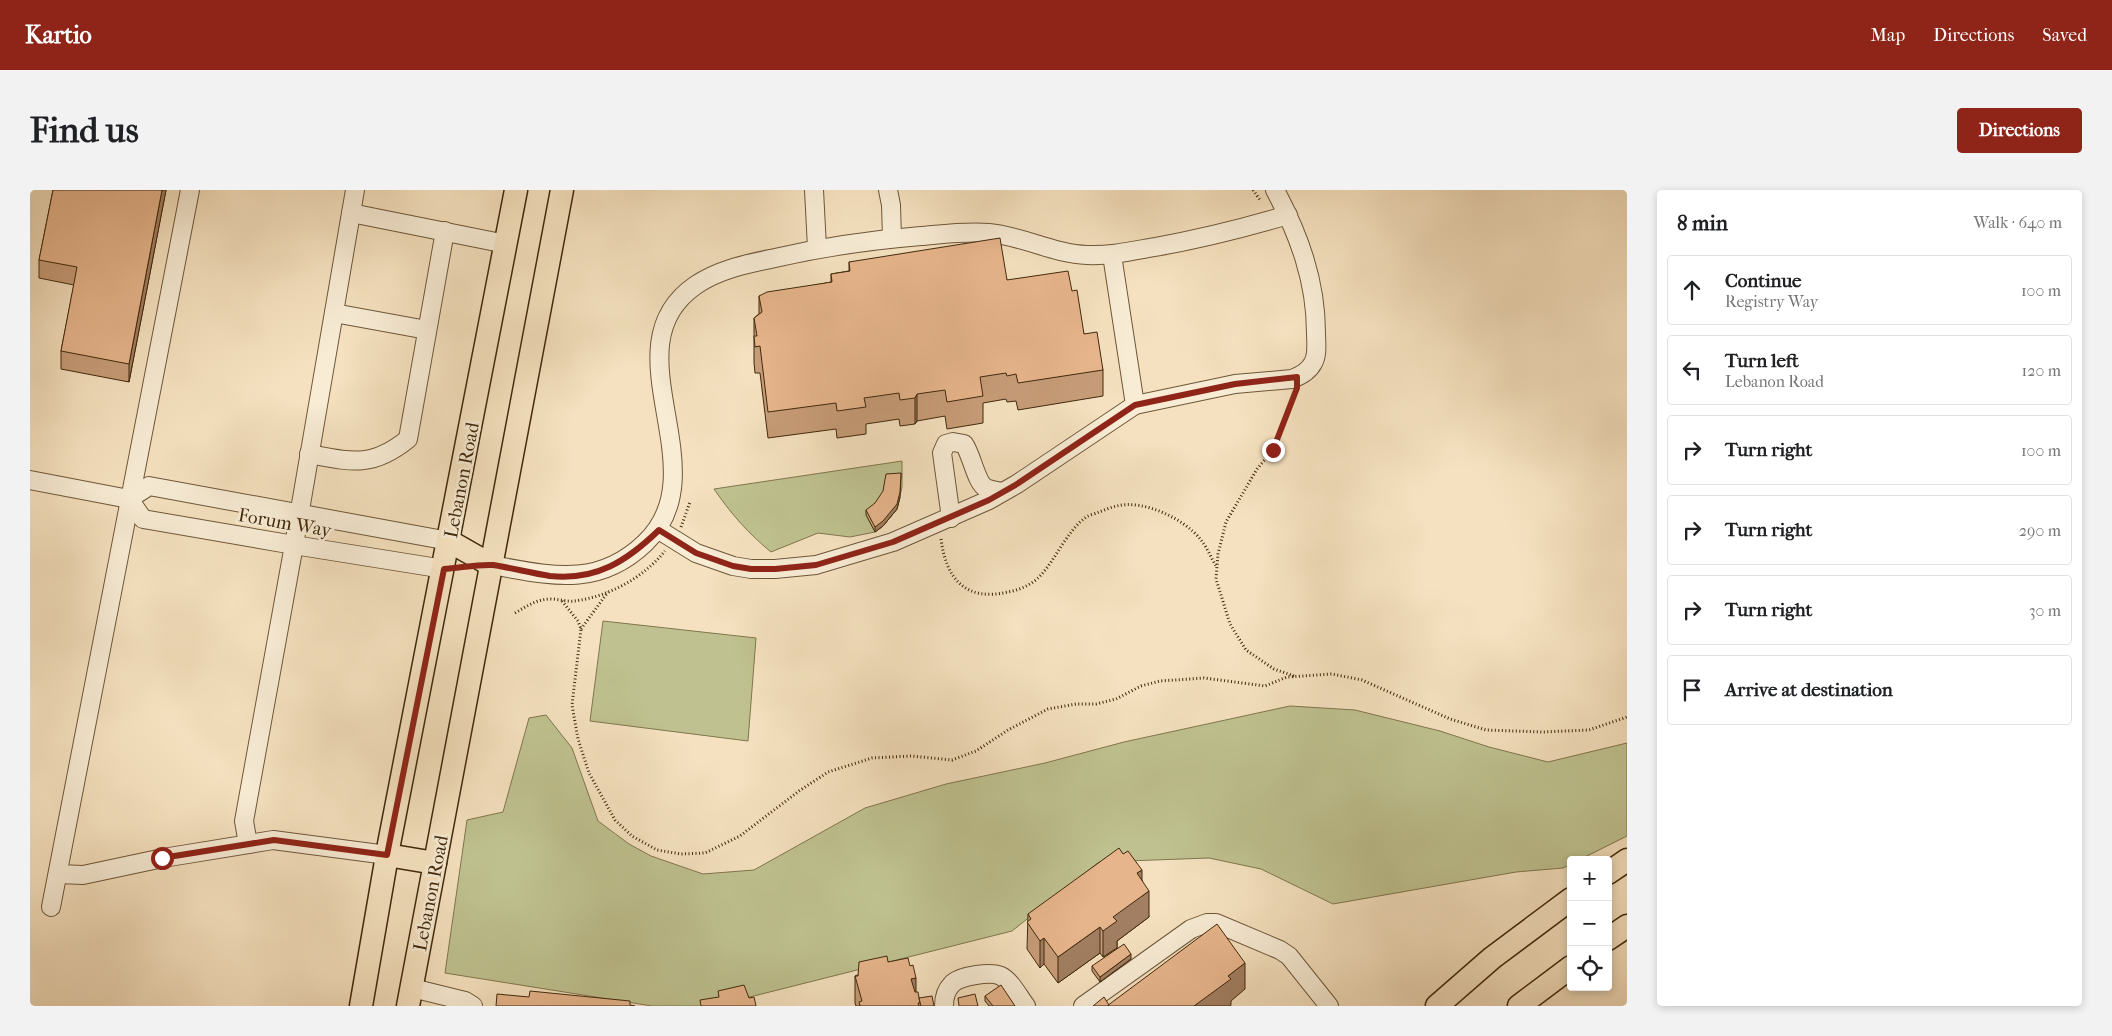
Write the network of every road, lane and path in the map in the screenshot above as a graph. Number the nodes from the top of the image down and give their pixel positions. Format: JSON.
{"nodes":[{"id":1,"x":190,"y":190,"type":"edge"},
{"id":2,"x":355,"y":190,"type":"edge"},
{"id":3,"x":516,"y":190,"type":"edge"},
{"id":4,"x":562,"y":190,"type":"edge"},
{"id":5,"x":814,"y":190,"type":"edge"},
{"id":6,"x":888,"y":190,"type":"edge"},
{"id":7,"x":1253,"y":190,"type":"edge"},
{"id":8,"x":1275,"y":190,"type":"edge"},
{"id":9,"x":351,"y":212,"type":"junction"},
{"id":10,"x":1280,"y":217,"type":"junction"},
{"id":11,"x":444,"y":232,"type":"junction"},
{"id":12,"x":892,"y":238,"type":"junction"},
{"id":13,"x":506,"y":244,"type":"junction"},
{"id":14,"x":818,"y":248,"type":"junction"},
{"id":15,"x":1112,"y":255,"type":"junction"},
{"id":16,"x":334,"y":313,"type":"junction"},
{"id":17,"x":427,"y":330,"type":"junction"},
{"id":18,"x":1297,"y":377,"type":"junction"},
{"id":19,"x":1135,"y":405,"type":"junction"},
{"id":20,"x":309,"y":454,"type":"junction"},
{"id":21,"x":30,"y":480,"type":"edge"},
{"id":22,"x":1002,"y":492,"type":"junction"},
{"id":23,"x":129,"y":498,"type":"junction"},
{"id":24,"x":690,"y":502,"type":"dead end"},
{"id":25,"x":299,"y":513,"type":"junction"},
{"id":26,"x":945,"y":520,"type":"junction"},
{"id":27,"x":659,"y":530,"type":"junction"},
{"id":28,"x":679,"y":532,"type":"dead end"},
{"id":29,"x":449,"y":541,"type":"junction"},
{"id":30,"x":294,"y":545,"type":"junction"},
{"id":31,"x":491,"y":565,"type":"junction"},
{"id":32,"x":1217,"y":568,"type":"junction"},
{"id":33,"x":444,"y":569,"type":"junction"},
{"id":34,"x":608,"y":591,"type":"dead end"},
{"id":35,"x":562,"y":600,"type":"dead end"},
{"id":36,"x":581,"y":629,"type":"junction"},
{"id":37,"x":1296,"y":677,"type":"junction"},
{"id":38,"x":1627,"y":717,"type":"edge"},
{"id":39,"x":248,"y":844,"type":"junction"},
{"id":40,"x":387,"y":855,"type":"junction"},
{"id":41,"x":1627,"y":860,"type":"edge"},
{"id":42,"x":435,"y":862,"type":"junction"},
{"id":43,"x":1612,"y":870,"type":"edge"},
{"id":44,"x":58,"y":874,"type":"junction"},
{"id":45,"x":1568,"y":901,"type":"edge"},
{"id":46,"x":51,"y":907,"type":"dead end"},
{"id":47,"x":1627,"y":926,"type":"edge"},
{"id":48,"x":1612,"y":936,"type":"edge"},
{"id":49,"x":1567,"y":970,"type":"edge"},
{"id":50,"x":410,"y":997,"type":"edge"},
{"id":51,"x":361,"y":1006,"type":"edge"},
{"id":52,"x":473,"y":1006,"type":"edge"},
{"id":53,"x":944,"y":1006,"type":"edge"},
{"id":54,"x":1026,"y":1006,"type":"edge"},
{"id":55,"x":1082,"y":1006,"type":"edge"},
{"id":56,"x":1329,"y":1006,"type":"edge"},
{"id":57,"x":1437,"y":1006,"type":"edge"},
{"id":58,"x":1519,"y":1006,"type":"edge"}],
"edges":[{"from":1,"to":23,"type":"street"},
{"from":2,"to":9,"type":"street"},
{"from":3,"to":13,"type":"main road","name":"Lebanon Road"},
{"from":4,"to":31,"type":"main road","name":"Lebanon Road"},
{"from":5,"to":14,"type":"street"},
{"from":6,"to":12,"type":"street"},
{"from":7,"to":10,"type":"path"},
{"from":8,"to":10,"type":"street"},
{"from":9,"to":11,"type":"street"},
{"from":9,"to":16,"type":"street"},
{"from":10,"to":15,"type":"street"},
{"from":10,"to":18,"type":"street"},
{"from":11,"to":13,"type":"street"},
{"from":11,"to":17,"type":"street"},
{"from":12,"to":14,"type":"street"},
{"from":12,"to":15,"type":"street"},
{"from":13,"to":29,"type":"main road","name":"Lebanon Road"},
{"from":14,"to":27,"type":"street"},
{"from":15,"to":19,"type":"street"},
{"from":16,"to":17,"type":"street"},
{"from":16,"to":20,"type":"street"},
{"from":17,"to":20,"type":"street"},
{"from":18,"to":19,"type":"street"},
{"from":18,"to":32,"type":"path"},
{"from":19,"to":22,"type":"street"},
{"from":20,"to":25,"type":"street"},
{"from":21,"to":23,"type":"street"},
{"from":22,"to":26,"type":"street"},
{"from":22,"to":26,"type":"street"},
{"from":23,"to":25,"type":"street","name":"Forum Way"},
{"from":23,"to":30,"type":"street","name":"Forum Way"},
{"from":23,"to":44,"type":"street"},
{"from":24,"to":28,"type":"path"},
{"from":25,"to":29,"type":"street","name":"Forum Way"},
{"from":25,"to":30,"type":"street"},
{"from":26,"to":27,"type":"street"},
{"from":26,"to":32,"type":"path"},
{"from":27,"to":31,"type":"street"},
{"from":29,"to":31,"type":"main road"},
{"from":29,"to":33,"type":"main road","name":"Lebanon Road"},
{"from":30,"to":33,"type":"street","name":"Forum Way"},
{"from":30,"to":39,"type":"street"},
{"from":31,"to":33,"type":"main road"},
{"from":31,"to":42,"type":"main road","name":"Lebanon Road"},
{"from":32,"to":37,"type":"path"},
{"from":33,"to":40,"type":"main road","name":"Lebanon Road"},
{"from":34,"to":36,"type":"path"},
{"from":35,"to":36,"type":"path"},
{"from":36,"to":37,"type":"path"},
{"from":37,"to":38,"type":"path"},
{"from":39,"to":40,"type":"street"},
{"from":39,"to":44,"type":"street"},
{"from":40,"to":42,"type":"main road"},
{"from":40,"to":51,"type":"main road","name":"Lebanon Road"},
{"from":41,"to":43,"type":"main road"},
{"from":42,"to":50,"type":"main road","name":"Lebanon Road"},
{"from":44,"to":46,"type":"street"},
{"from":45,"to":57,"type":"main road"},
{"from":47,"to":48,"type":"main road"},
{"from":49,"to":58,"type":"main road"},
{"from":50,"to":52,"type":"street"},
{"from":53,"to":54,"type":"street"},
{"from":55,"to":56,"type":"street"}]}
